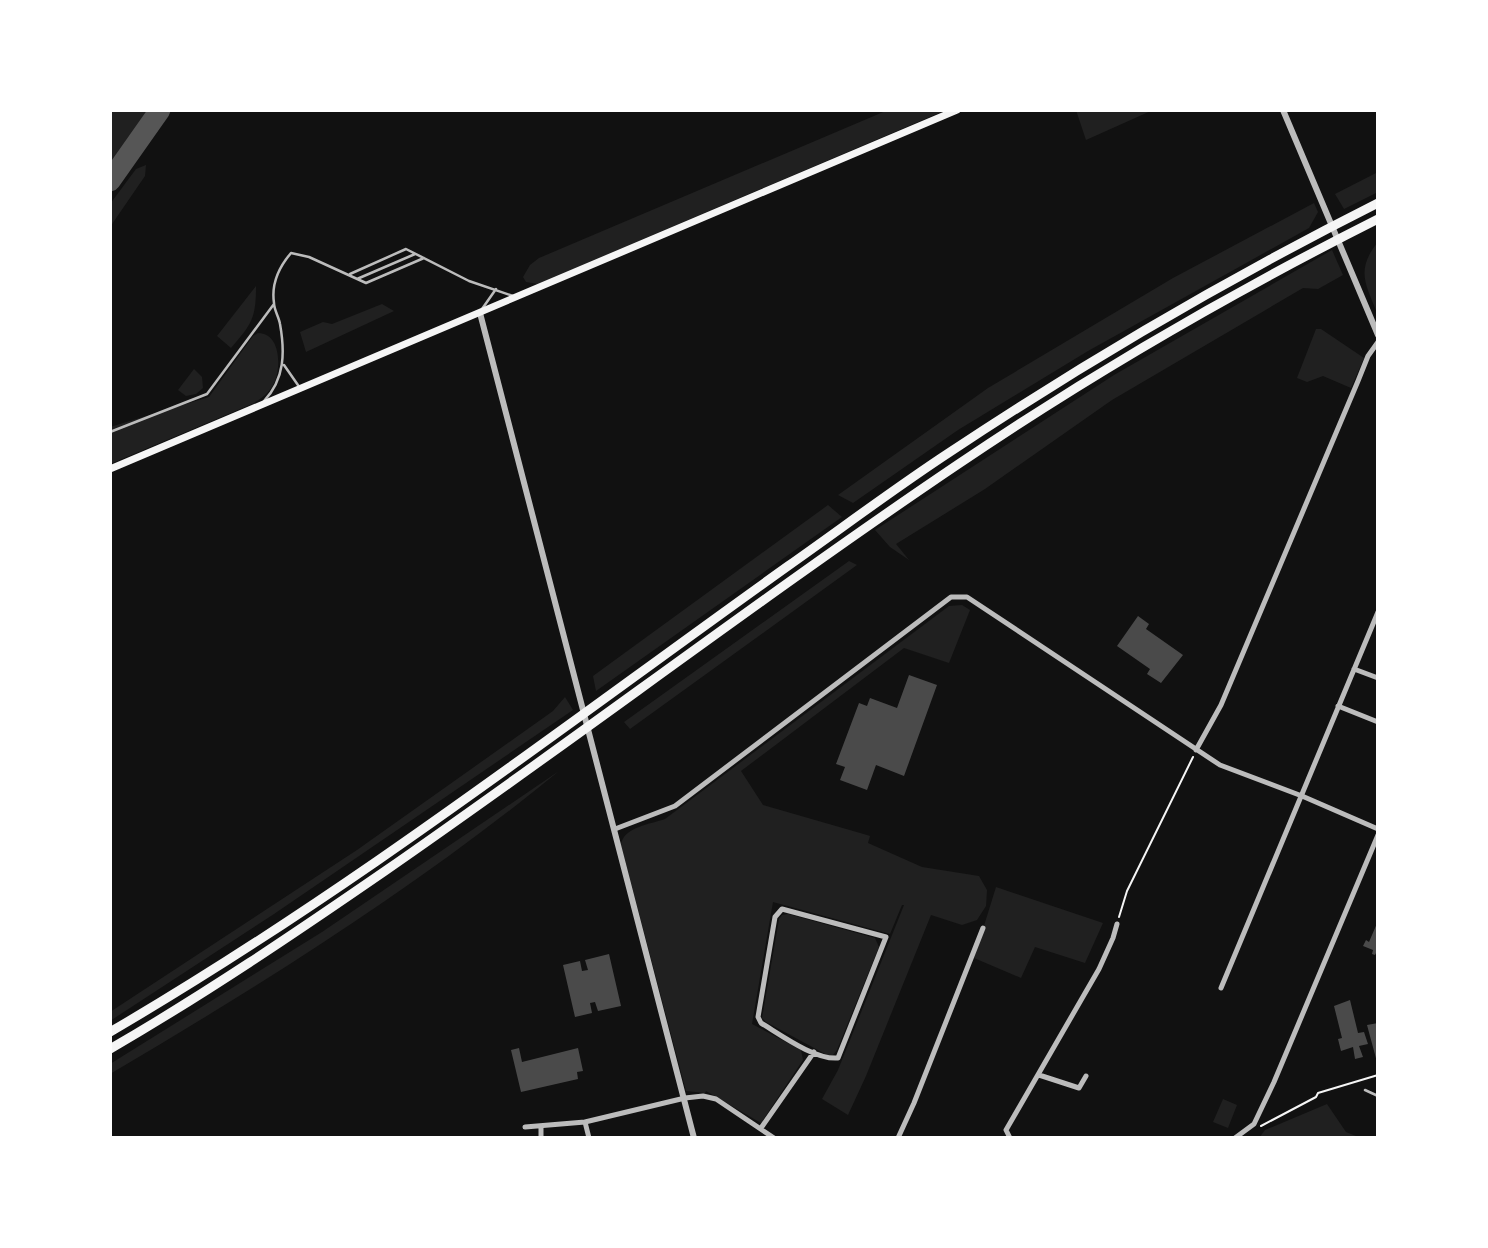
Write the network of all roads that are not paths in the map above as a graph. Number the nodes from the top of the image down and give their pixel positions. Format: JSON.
{"nodes":[{"id":1,"x":957,"y":110,"type":"edge"},
{"id":2,"x":1283,"y":110,"type":"edge"},
{"id":3,"x":1378,"y":203,"type":"edge"},
{"id":4,"x":1378,"y":219,"type":"edge"},
{"id":5,"x":415,"y":254,"type":"junction"},
{"id":6,"x":424,"y":258,"type":"junction"},
{"id":7,"x":348,"y":275,"type":"junction"},
{"id":8,"x":357,"y":279,"type":"junction"},
{"id":9,"x":496,"y":289,"type":"junction"},
{"id":10,"x":516,"y":298,"type":"junction"},
{"id":11,"x":274,"y":304,"type":"junction"},
{"id":12,"x":480,"y":313,"type":"junction"},
{"id":13,"x":1378,"y":335,"type":"edge"},
{"id":14,"x":1378,"y":342,"type":"edge"},
{"id":15,"x":284,"y":365,"type":"junction"},
{"id":16,"x":300,"y":389,"type":"junction"},
{"id":17,"x":255,"y":408,"type":"junction"},
{"id":18,"x":110,"y":432,"type":"edge"},
{"id":19,"x":110,"y":469,"type":"edge"},
{"id":20,"x":1378,"y":612,"type":"edge"},
{"id":21,"x":1354,"y":669,"type":"junction"},
{"id":22,"x":1378,"y":678,"type":"edge"},
{"id":23,"x":1338,"y":706,"type":"junction"},
{"id":24,"x":1378,"y":722,"type":"edge"},
{"id":25,"x":1196,"y":750,"type":"junction"},
{"id":26,"x":1302,"y":796,"type":"junction"},
{"id":27,"x":615,"y":829,"type":"junction"},
{"id":28,"x":1378,"y":829,"type":"edge"},
{"id":29,"x":1378,"y":835,"type":"edge"},
{"id":30,"x":1117,"y":924,"type":"road end"},
{"id":31,"x":983,"y":928,"type":"dead end"},
{"id":32,"x":1221,"y":988,"type":"dead end"},
{"id":33,"x":110,"y":1032,"type":"edge"},
{"id":34,"x":110,"y":1049,"type":"edge"},
{"id":35,"x":814,"y":1052,"type":"junction"},
{"id":36,"x":1039,"y":1075,"type":"junction"},
{"id":37,"x":1086,"y":1076,"type":"dead end"},
{"id":38,"x":1365,"y":1090,"type":"dead end"},
{"id":39,"x":1378,"y":1096,"type":"edge"},
{"id":40,"x":685,"y":1098,"type":"junction"},
{"id":41,"x":585,"y":1122,"type":"junction"},
{"id":42,"x":541,"y":1126,"type":"junction"},
{"id":43,"x":525,"y":1127,"type":"dead end"},
{"id":44,"x":761,"y":1128,"type":"junction"},
{"id":45,"x":541,"y":1138,"type":"edge"},
{"id":46,"x":589,"y":1138,"type":"edge"},
{"id":47,"x":694,"y":1138,"type":"edge"},
{"id":48,"x":774,"y":1138,"type":"edge"},
{"id":49,"x":898,"y":1138,"type":"edge"},
{"id":50,"x":1010,"y":1138,"type":"edge"},
{"id":51,"x":1235,"y":1138,"type":"edge"}],
"edges":[{"from":1,"to":10,"type":"main road"},
{"from":2,"to":13,"type":"street"},
{"from":3,"to":33,"type":"highway"},
{"from":4,"to":34,"type":"highway"},
{"from":5,"to":6,"type":"lane"},
{"from":5,"to":7,"type":"lane"},
{"from":5,"to":8,"type":"lane"},
{"from":6,"to":8,"type":"lane"},
{"from":6,"to":9,"type":"lane"},
{"from":7,"to":8,"type":"lane"},
{"from":7,"to":11,"type":"lane"},
{"from":9,"to":10,"type":"lane"},
{"from":9,"to":12,"type":"lane"},
{"from":10,"to":12,"type":"main road"},
{"from":11,"to":15,"type":"lane"},
{"from":11,"to":18,"type":"lane"},
{"from":12,"to":16,"type":"main road"},
{"from":12,"to":27,"type":"street"},
{"from":14,"to":25,"type":"street"},
{"from":15,"to":16,"type":"lane"},
{"from":15,"to":17,"type":"lane"},
{"from":16,"to":17,"type":"main road"},
{"from":17,"to":19,"type":"main road"},
{"from":20,"to":21,"type":"street"},
{"from":21,"to":22,"type":"street"},
{"from":21,"to":23,"type":"street"},
{"from":23,"to":24,"type":"street"},
{"from":23,"to":26,"type":"street"},
{"from":25,"to":26,"type":"street"},
{"from":25,"to":27,"type":"street"},
{"from":26,"to":28,"type":"street"},
{"from":26,"to":32,"type":"street"},
{"from":27,"to":40,"type":"street"},
{"from":29,"to":51,"type":"street"},
{"from":30,"to":36,"type":"street"},
{"from":31,"to":49,"type":"street"},
{"from":35,"to":35,"type":"street"},
{"from":35,"to":44,"type":"street"},
{"from":36,"to":37,"type":"street"},
{"from":36,"to":50,"type":"street"},
{"from":38,"to":39,"type":"lane"},
{"from":40,"to":41,"type":"street"},
{"from":40,"to":44,"type":"street"},
{"from":40,"to":47,"type":"street"},
{"from":41,"to":42,"type":"street"},
{"from":41,"to":46,"type":"street"},
{"from":42,"to":43,"type":"street"},
{"from":42,"to":45,"type":"street"},
{"from":44,"to":48,"type":"street"}]}
